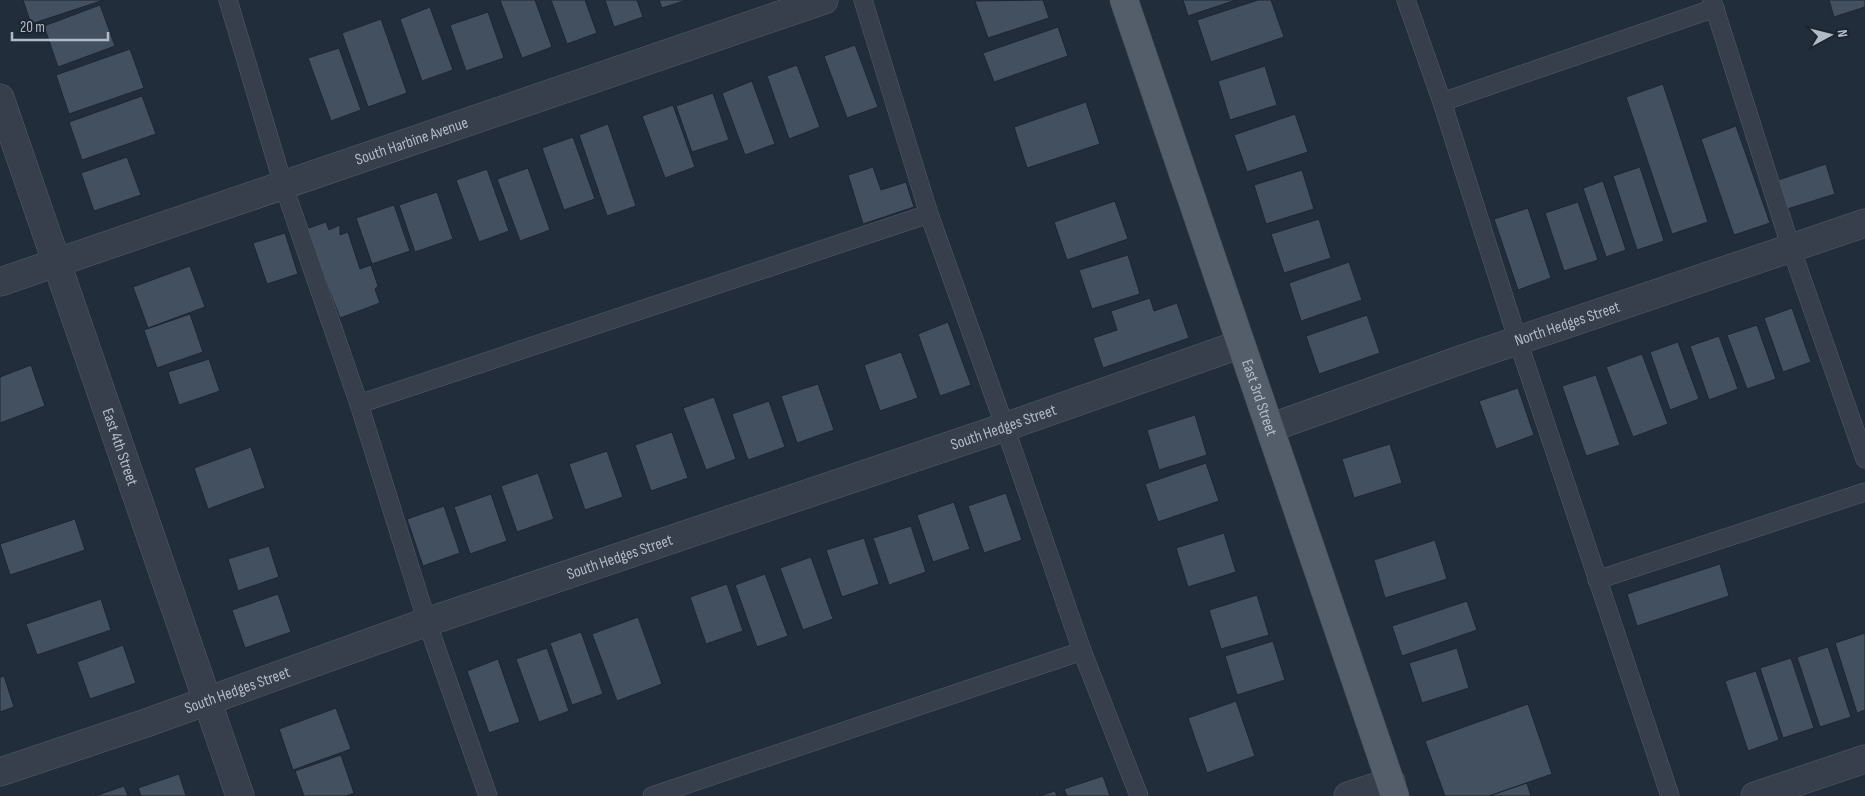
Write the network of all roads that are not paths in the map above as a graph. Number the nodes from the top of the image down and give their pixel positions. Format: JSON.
{"nodes":[{"id":1,"x":228,"y":0,"type":"edge"},
{"id":2,"x":824,"y":0,"type":"edge"},
{"id":3,"x":863,"y":0,"type":"edge"},
{"id":4,"x":1124,"y":0,"type":"edge"},
{"id":5,"x":1406,"y":0,"type":"edge"},
{"id":6,"x":1714,"y":4,"type":"edge"},
{"id":7,"x":0,"y":98,"type":"edge"},
{"id":8,"x":1442,"y":102,"type":"junction"},
{"id":9,"x":283,"y":184,"type":"junction"},
{"id":10,"x":929,"y":214,"type":"junction"},
{"id":11,"x":1865,"y":223,"type":"edge"},
{"id":12,"x":1792,"y":248,"type":"junction"},
{"id":13,"x":56,"y":262,"type":"junction"},
{"id":14,"x":0,"y":282,"type":"edge"},
{"id":15,"x":1518,"y":341,"type":"junction"},
{"id":16,"x":1241,"y":344,"type":"junction"},
{"id":17,"x":359,"y":404,"type":"junction"},
{"id":18,"x":1005,"y":427,"type":"junction"},
{"id":19,"x":1270,"y":428,"type":"junction"},
{"id":20,"x":1865,"y":459,"type":"edge"},
{"id":21,"x":1865,"y":492,"type":"edge"},
{"id":22,"x":1597,"y":580,"type":"junction"},
{"id":23,"x":427,"y":622,"type":"junction"},
{"id":24,"x":1082,"y":651,"type":"junction"},
{"id":25,"x":207,"y":701,"type":"junction"},
{"id":26,"x":1865,"y":759,"type":"edge"},
{"id":27,"x":0,"y":772,"type":"edge"},
{"id":28,"x":1393,"y":789,"type":"edge"},
{"id":29,"x":240,"y":796,"type":"edge"},
{"id":30,"x":488,"y":796,"type":"edge"},
{"id":31,"x":652,"y":796,"type":"edge"},
{"id":32,"x":1139,"y":796,"type":"edge"},
{"id":33,"x":1348,"y":796,"type":"edge"},
{"id":34,"x":1670,"y":796,"type":"edge"},
{"id":35,"x":1755,"y":796,"type":"edge"}],
"edges":[{"from":1,"to":9,"type":"lane"},
{"from":2,"to":9,"type":"street","name":"South Harbine Avenue"},
{"from":3,"to":10,"type":"lane"},
{"from":4,"to":16,"type":"main road","name":"East 3rd Street"},
{"from":5,"to":8,"type":"lane"},
{"from":6,"to":8,"type":"lane"},
{"from":6,"to":12,"type":"lane"},
{"from":7,"to":13,"type":"street","name":"East 4th Street"},
{"from":8,"to":15,"type":"lane"},
{"from":9,"to":13,"type":"street","name":"South Harbine Avenue"},
{"from":9,"to":17,"type":"lane"},
{"from":10,"to":17,"type":"lane"},
{"from":10,"to":18,"type":"lane"},
{"from":11,"to":12,"type":"street","name":"North Hedges Street"},
{"from":12,"to":15,"type":"street","name":"North Hedges Street"},
{"from":12,"to":20,"type":"lane"},
{"from":13,"to":14,"type":"street","name":"South Harbine Avenue"},
{"from":13,"to":25,"type":"street","name":"East 4th Street"},
{"from":15,"to":19,"type":"street","name":"North Hedges Street"},
{"from":15,"to":22,"type":"lane"},
{"from":16,"to":18,"type":"street","name":"South Hedges Street"},
{"from":16,"to":19,"type":"main road","name":"East 3rd Street"},
{"from":17,"to":23,"type":"lane"},
{"from":18,"to":23,"type":"street","name":"South Hedges Street"},
{"from":18,"to":24,"type":"lane"},
{"from":19,"to":28,"type":"main road","name":"East 3rd Street"},
{"from":21,"to":22,"type":"lane"},
{"from":22,"to":34,"type":"lane"},
{"from":23,"to":25,"type":"street","name":"South Hedges Street"},
{"from":23,"to":30,"type":"lane"},
{"from":24,"to":31,"type":"lane"},
{"from":24,"to":32,"type":"lane"},
{"from":25,"to":27,"type":"street","name":"South Hedges Street"},
{"from":25,"to":29,"type":"street","name":"East 4th Street"},
{"from":26,"to":35,"type":"street"},
{"from":28,"to":33,"type":"street"}]}
